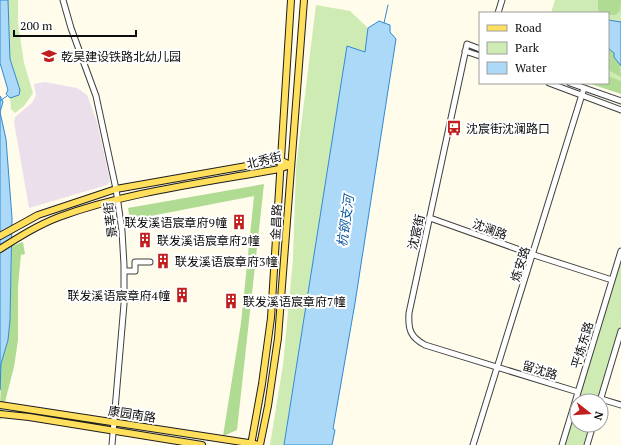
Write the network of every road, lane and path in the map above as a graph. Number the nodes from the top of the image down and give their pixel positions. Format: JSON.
{"nodes":[{"id":1,"x":63,"y":0,"type":"edge"},
{"id":2,"x":291,"y":0,"type":"edge"},
{"id":3,"x":304,"y":0,"type":"edge"},
{"id":4,"x":502,"y":0,"type":"edge"},
{"id":5,"x":498,"y":12,"type":"edge"},
{"id":6,"x":479,"y":49,"type":"edge"},
{"id":7,"x":465,"y":50,"type":"junction"},
{"id":8,"x":479,"y":56,"type":"edge"},
{"id":9,"x":552,"y":84,"type":"edge"},
{"id":10,"x":573,"y":84,"type":"edge"},
{"id":11,"x":584,"y":88,"type":"junction"},
{"id":12,"x":582,"y":95,"type":"junction"},
{"id":13,"x":621,"y":101,"type":"edge"},
{"id":14,"x":621,"y":110,"type":"edge"},
{"id":15,"x":280,"y":160,"type":"junction"},
{"id":16,"x":290,"y":165,"type":"junction"},
{"id":17,"x":280,"y":169,"type":"junction"},
{"id":18,"x":116,"y":189,"type":"junction"},
{"id":19,"x":118,"y":200,"type":"junction"},
{"id":20,"x":430,"y":218,"type":"junction"},
{"id":21,"x":0,"y":236,"type":"edge"},
{"id":22,"x":0,"y":249,"type":"edge"},
{"id":23,"x":621,"y":251,"type":"edge"},
{"id":24,"x":534,"y":255,"type":"junction"},
{"id":25,"x":150,"y":262,"type":"dead end"},
{"id":26,"x":124,"y":271,"type":"junction"},
{"id":27,"x":612,"y":280,"type":"junction"},
{"id":28,"x":621,"y":331,"type":"edge"},
{"id":29,"x":497,"y":368,"type":"junction"},
{"id":30,"x":578,"y":392,"type":"junction"},
{"id":31,"x":602,"y":393,"type":"edge"},
{"id":32,"x":609,"y":402,"type":"edge"},
{"id":33,"x":0,"y":405,"type":"edge"},
{"id":34,"x":621,"y":405,"type":"edge"},
{"id":35,"x":0,"y":414,"type":"edge"},
{"id":36,"x":115,"y":423,"type":"junction"},
{"id":37,"x":114,"y":431,"type":"junction"},
{"id":38,"x":591,"y":433,"type":"edge"},
{"id":39,"x":252,"y":444,"type":"edge"},
{"id":40,"x":112,"y":445,"type":"edge"},
{"id":41,"x":202,"y":445,"type":"edge"},
{"id":42,"x":261,"y":445,"type":"edge"},
{"id":43,"x":473,"y":445,"type":"edge"},
{"id":44,"x":562,"y":445,"type":"edge"},
{"id":45,"x":587,"y":445,"type":"edge"}],
"edges":[{"from":1,"to":18,"type":"street","name":"景莘街"},
{"from":2,"to":15,"type":"main road","name":"金昌路"},
{"from":3,"to":16,"type":"main road","name":"金昌路"},
{"from":4,"to":5,"type":"street"},
{"from":6,"to":7,"type":"street","name":"沈宸街"},
{"from":7,"to":8,"type":"street"},
{"from":7,"to":20,"type":"street","name":"沈宸街"},
{"from":9,"to":12,"type":"street"},
{"from":10,"to":11,"type":"street"},
{"from":11,"to":12,"type":"street","name":"炼安路"},
{"from":11,"to":13,"type":"street"},
{"from":12,"to":14,"type":"street"},
{"from":12,"to":24,"type":"street","name":"炼安路"},
{"from":15,"to":16,"type":"main road","name":"北秀街"},
{"from":15,"to":17,"type":"main road","name":"金昌路"},
{"from":15,"to":18,"type":"main road","name":"北秀街"},
{"from":16,"to":17,"type":"main road","name":"北秀街"},
{"from":16,"to":42,"type":"main road","name":"金昌路"},
{"from":17,"to":19,"type":"main road","name":"北秀街"},
{"from":17,"to":39,"type":"main road","name":"金昌路"},
{"from":18,"to":19,"type":"street","name":"景莘街"},
{"from":18,"to":21,"type":"main road","name":"北秀街"},
{"from":19,"to":22,"type":"main road","name":"北秀街"},
{"from":19,"to":26,"type":"street","name":"景莘街"},
{"from":20,"to":24,"type":"street","name":"沈澜路"},
{"from":20,"to":29,"type":"street","name":"沈宸街"},
{"from":23,"to":27,"type":"street","name":"平炼东路"},
{"from":24,"to":27,"type":"street","name":"沈澜路"},
{"from":24,"to":29,"type":"street","name":"炼安路"},
{"from":25,"to":26,"type":"street"},
{"from":26,"to":36,"type":"street","name":"景莘街"},
{"from":27,"to":30,"type":"street","name":"平炼东路"},
{"from":28,"to":31,"type":"street"},
{"from":29,"to":30,"type":"street","name":"留沈路"},
{"from":29,"to":43,"type":"street","name":"炼安路"},
{"from":30,"to":44,"type":"street","name":"平炼东路"},
{"from":32,"to":34,"type":"street"},
{"from":33,"to":36,"type":"main road","name":"康园南路"},
{"from":35,"to":37,"type":"main road","name":"康园南路"},
{"from":36,"to":37,"type":"street","name":"景莘街"},
{"from":36,"to":39,"type":"main road","name":"康园南路"},
{"from":37,"to":40,"type":"street","name":"景莘街"},
{"from":37,"to":41,"type":"main road","name":"康园南路"},
{"from":38,"to":45,"type":"street"},
{"from":39,"to":42,"type":"main road","name":"康园南路"}]}
